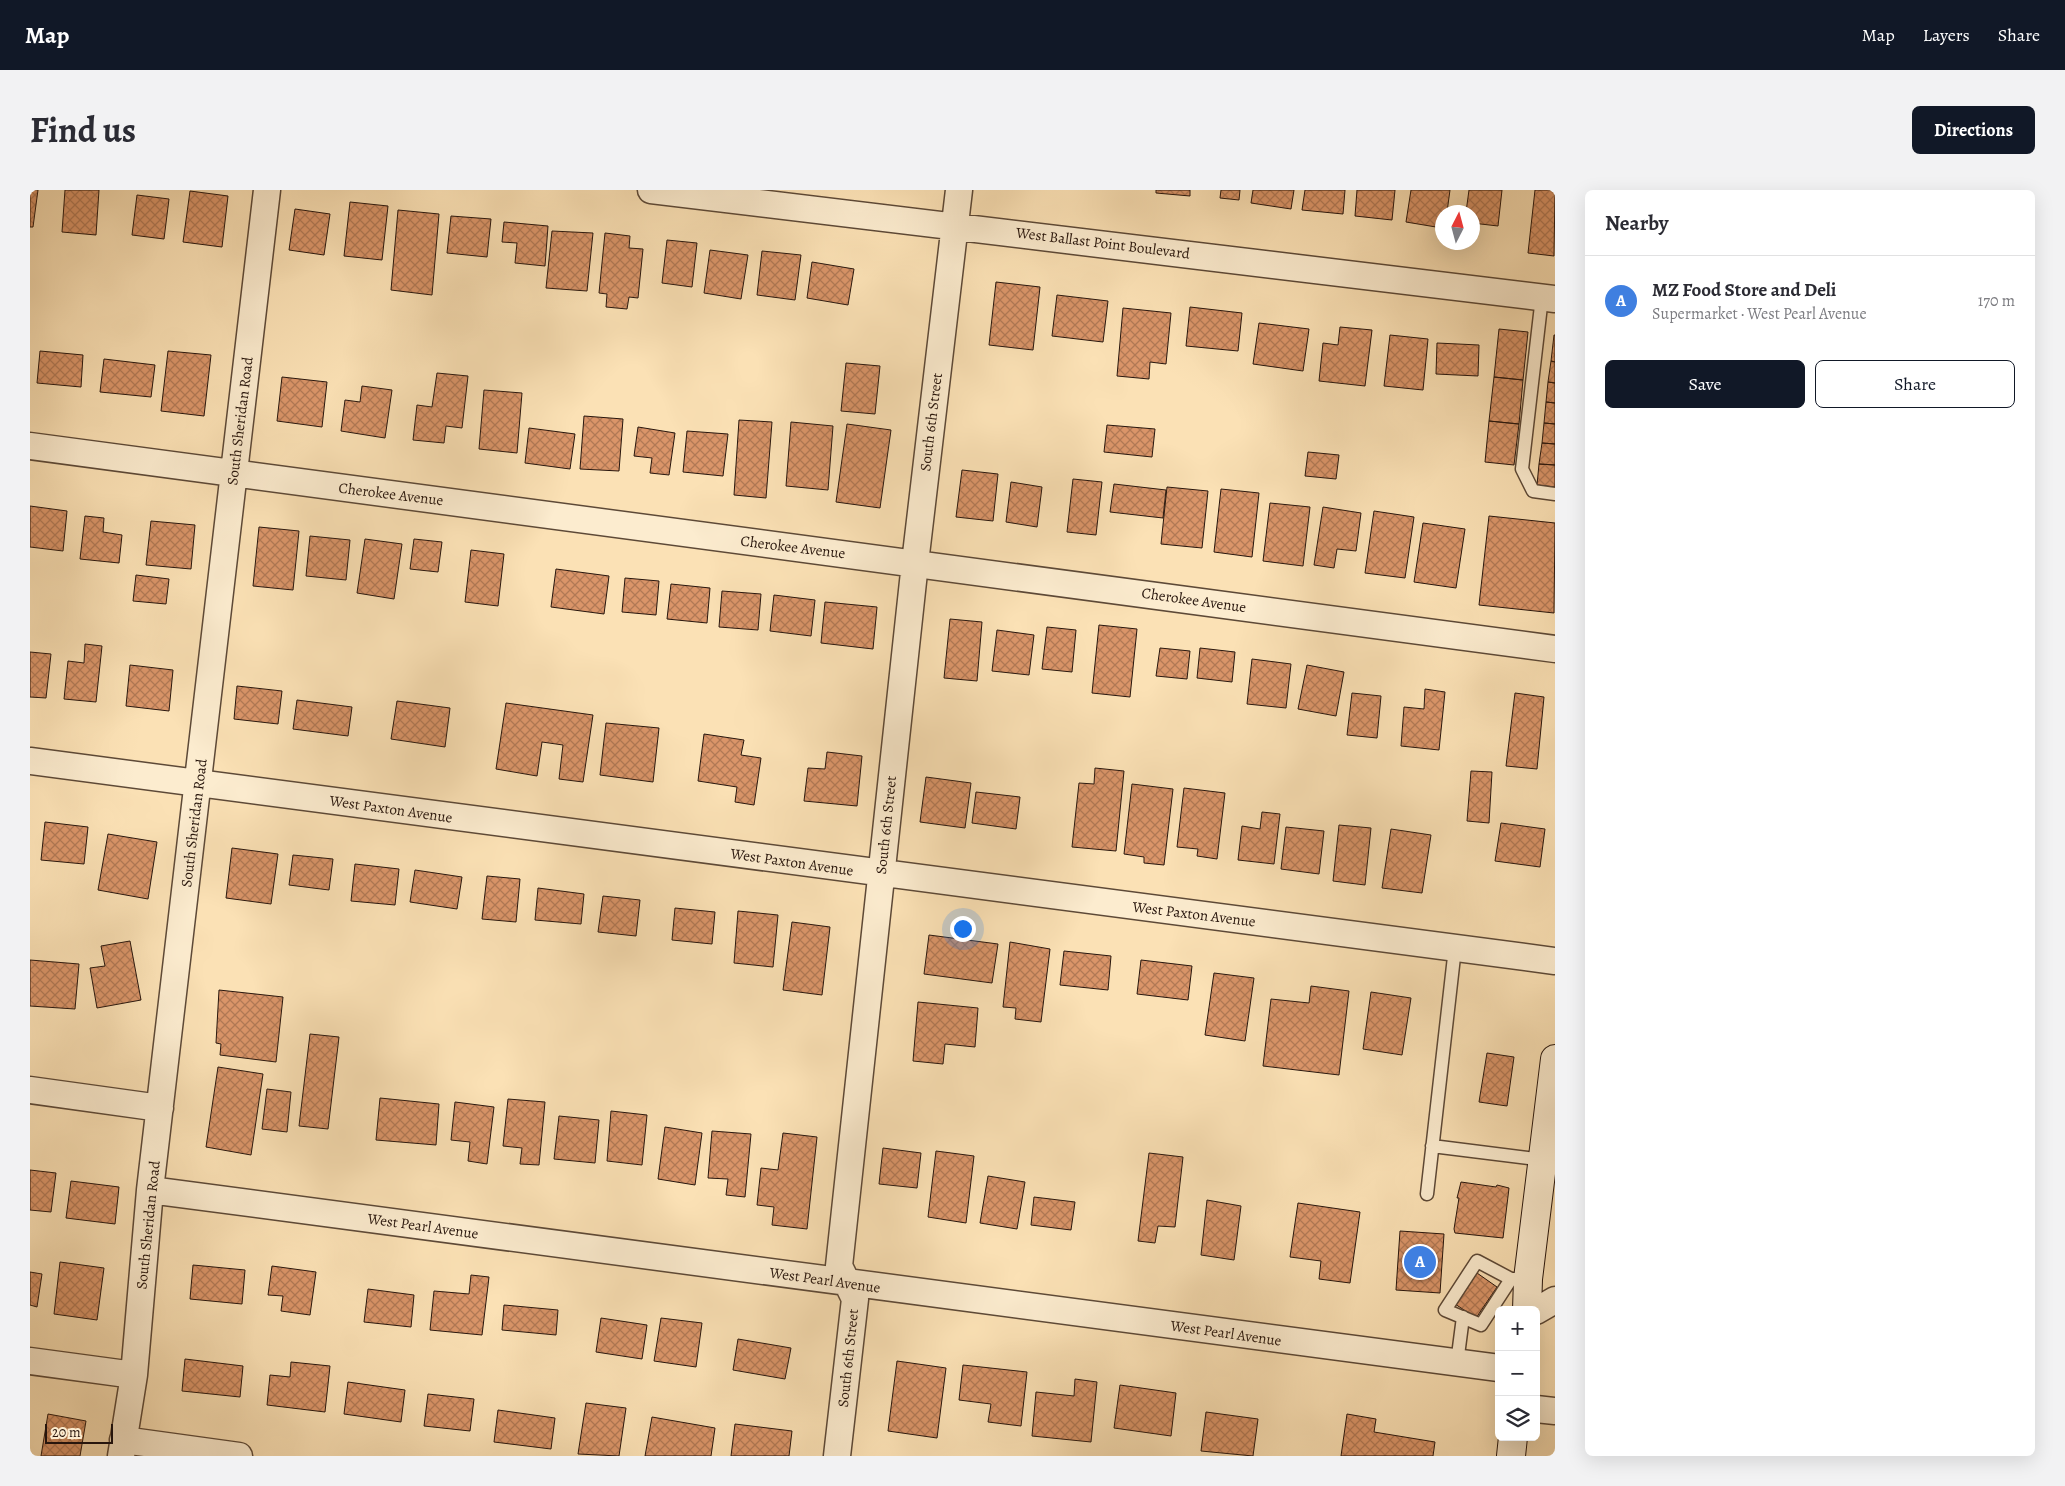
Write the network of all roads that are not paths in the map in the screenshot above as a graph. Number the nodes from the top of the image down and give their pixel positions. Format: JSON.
{"nodes":[{"id":1,"x":267,"y":190,"type":"edge"},
{"id":2,"x":651,"y":190,"type":"edge"},
{"id":3,"x":959,"y":190,"type":"edge"},
{"id":4,"x":955,"y":225,"type":"junction"},
{"id":5,"x":1548,"y":298,"type":"edge"},
{"id":6,"x":30,"y":446,"type":"edge"},
{"id":7,"x":234,"y":473,"type":"junction"},
{"id":8,"x":1555,"y":494,"type":"edge"},
{"id":9,"x":915,"y":563,"type":"junction"},
{"id":10,"x":1555,"y":649,"type":"edge"},
{"id":11,"x":30,"y":761,"type":"edge"},
{"id":12,"x":199,"y":784,"type":"junction"},
{"id":13,"x":881,"y":874,"type":"junction"},
{"id":14,"x":1455,"y":948,"type":"junction"},
{"id":15,"x":1555,"y":961,"type":"edge"},
{"id":16,"x":1555,"y":1059,"type":"edge"},
{"id":17,"x":30,"y":1090,"type":"edge"},
{"id":18,"x":160,"y":1108,"type":"junction"},
{"id":19,"x":1432,"y":1146,"type":"junction"},
{"id":20,"x":1544,"y":1160,"type":"junction"},
{"id":21,"x":150,"y":1190,"type":"junction"},
{"id":22,"x":1426,"y":1194,"type":"dead end"},
{"id":23,"x":1520,"y":1279,"type":"junction"},
{"id":24,"x":846,"y":1282,"type":"junction"},
{"id":25,"x":1555,"y":1300,"type":"edge"},
{"id":26,"x":1526,"y":1306,"type":"edge"},
{"id":27,"x":1540,"y":1309,"type":"edge"},
{"id":28,"x":1462,"y":1317,"type":"junction"},
{"id":29,"x":30,"y":1361,"type":"edge"},
{"id":30,"x":1457,"y":1363,"type":"junction"},
{"id":31,"x":1495,"y":1368,"type":"edge"},
{"id":32,"x":134,"y":1375,"type":"junction"},
{"id":33,"x":1540,"y":1409,"type":"edge"},
{"id":34,"x":1555,"y":1411,"type":"edge"},
{"id":35,"x":1513,"y":1441,"type":"edge"},
{"id":36,"x":122,"y":1448,"type":"edge"},
{"id":37,"x":239,"y":1456,"type":"edge"},
{"id":38,"x":837,"y":1456,"type":"edge"},
{"id":39,"x":1511,"y":1456,"type":"edge"}],
"edges":[{"from":1,"to":7,"type":"street","name":"South Sheridan Road"},
{"from":2,"to":4,"type":"street","name":"West Ballast Point Boulevard"},
{"from":3,"to":4,"type":"street","name":"South 6th Street"},
{"from":4,"to":5,"type":"street","name":"West Ballast Point Boulevard"},
{"from":4,"to":9,"type":"street","name":"South 6th Street"},
{"from":5,"to":8,"type":"lane"},
{"from":6,"to":7,"type":"street","name":"Cherokee Avenue"},
{"from":7,"to":9,"type":"street","name":"Cherokee Avenue"},
{"from":7,"to":12,"type":"street","name":"South Sheridan Road"},
{"from":9,"to":10,"type":"street","name":"Cherokee Avenue"},
{"from":9,"to":13,"type":"street","name":"South 6th Street"},
{"from":11,"to":12,"type":"street","name":"West Paxton Avenue"},
{"from":12,"to":13,"type":"street","name":"West Paxton Avenue"},
{"from":12,"to":18,"type":"street","name":"South Sheridan Road"},
{"from":13,"to":14,"type":"street","name":"West Paxton Avenue"},
{"from":13,"to":24,"type":"street","name":"South 6th Street"},
{"from":14,"to":15,"type":"street","name":"West Paxton Avenue"},
{"from":14,"to":19,"type":"lane"},
{"from":16,"to":20,"type":"street"},
{"from":17,"to":18,"type":"street"},
{"from":18,"to":21,"type":"street","name":"South Sheridan Road"},
{"from":19,"to":20,"type":"lane"},
{"from":19,"to":22,"type":"lane"},
{"from":20,"to":23,"type":"street"},
{"from":21,"to":24,"type":"street","name":"West Pearl Avenue"},
{"from":21,"to":32,"type":"street","name":"South Sheridan Road"},
{"from":23,"to":26,"type":"street"},
{"from":23,"to":28,"type":"lane"},
{"from":23,"to":28,"type":"lane"},
{"from":24,"to":30,"type":"street","name":"West Pearl Avenue"},
{"from":24,"to":38,"type":"street","name":"South 6th Street"},
{"from":25,"to":27,"type":"street"},
{"from":28,"to":30,"type":"lane"},
{"from":29,"to":32,"type":"street"},
{"from":30,"to":31,"type":"street","name":"West Pearl Avenue"},
{"from":32,"to":36,"type":"street","name":"South Sheridan Road"},
{"from":33,"to":34,"type":"street"},
{"from":35,"to":39,"type":"street"},
{"from":36,"to":37,"type":"street"}]}
